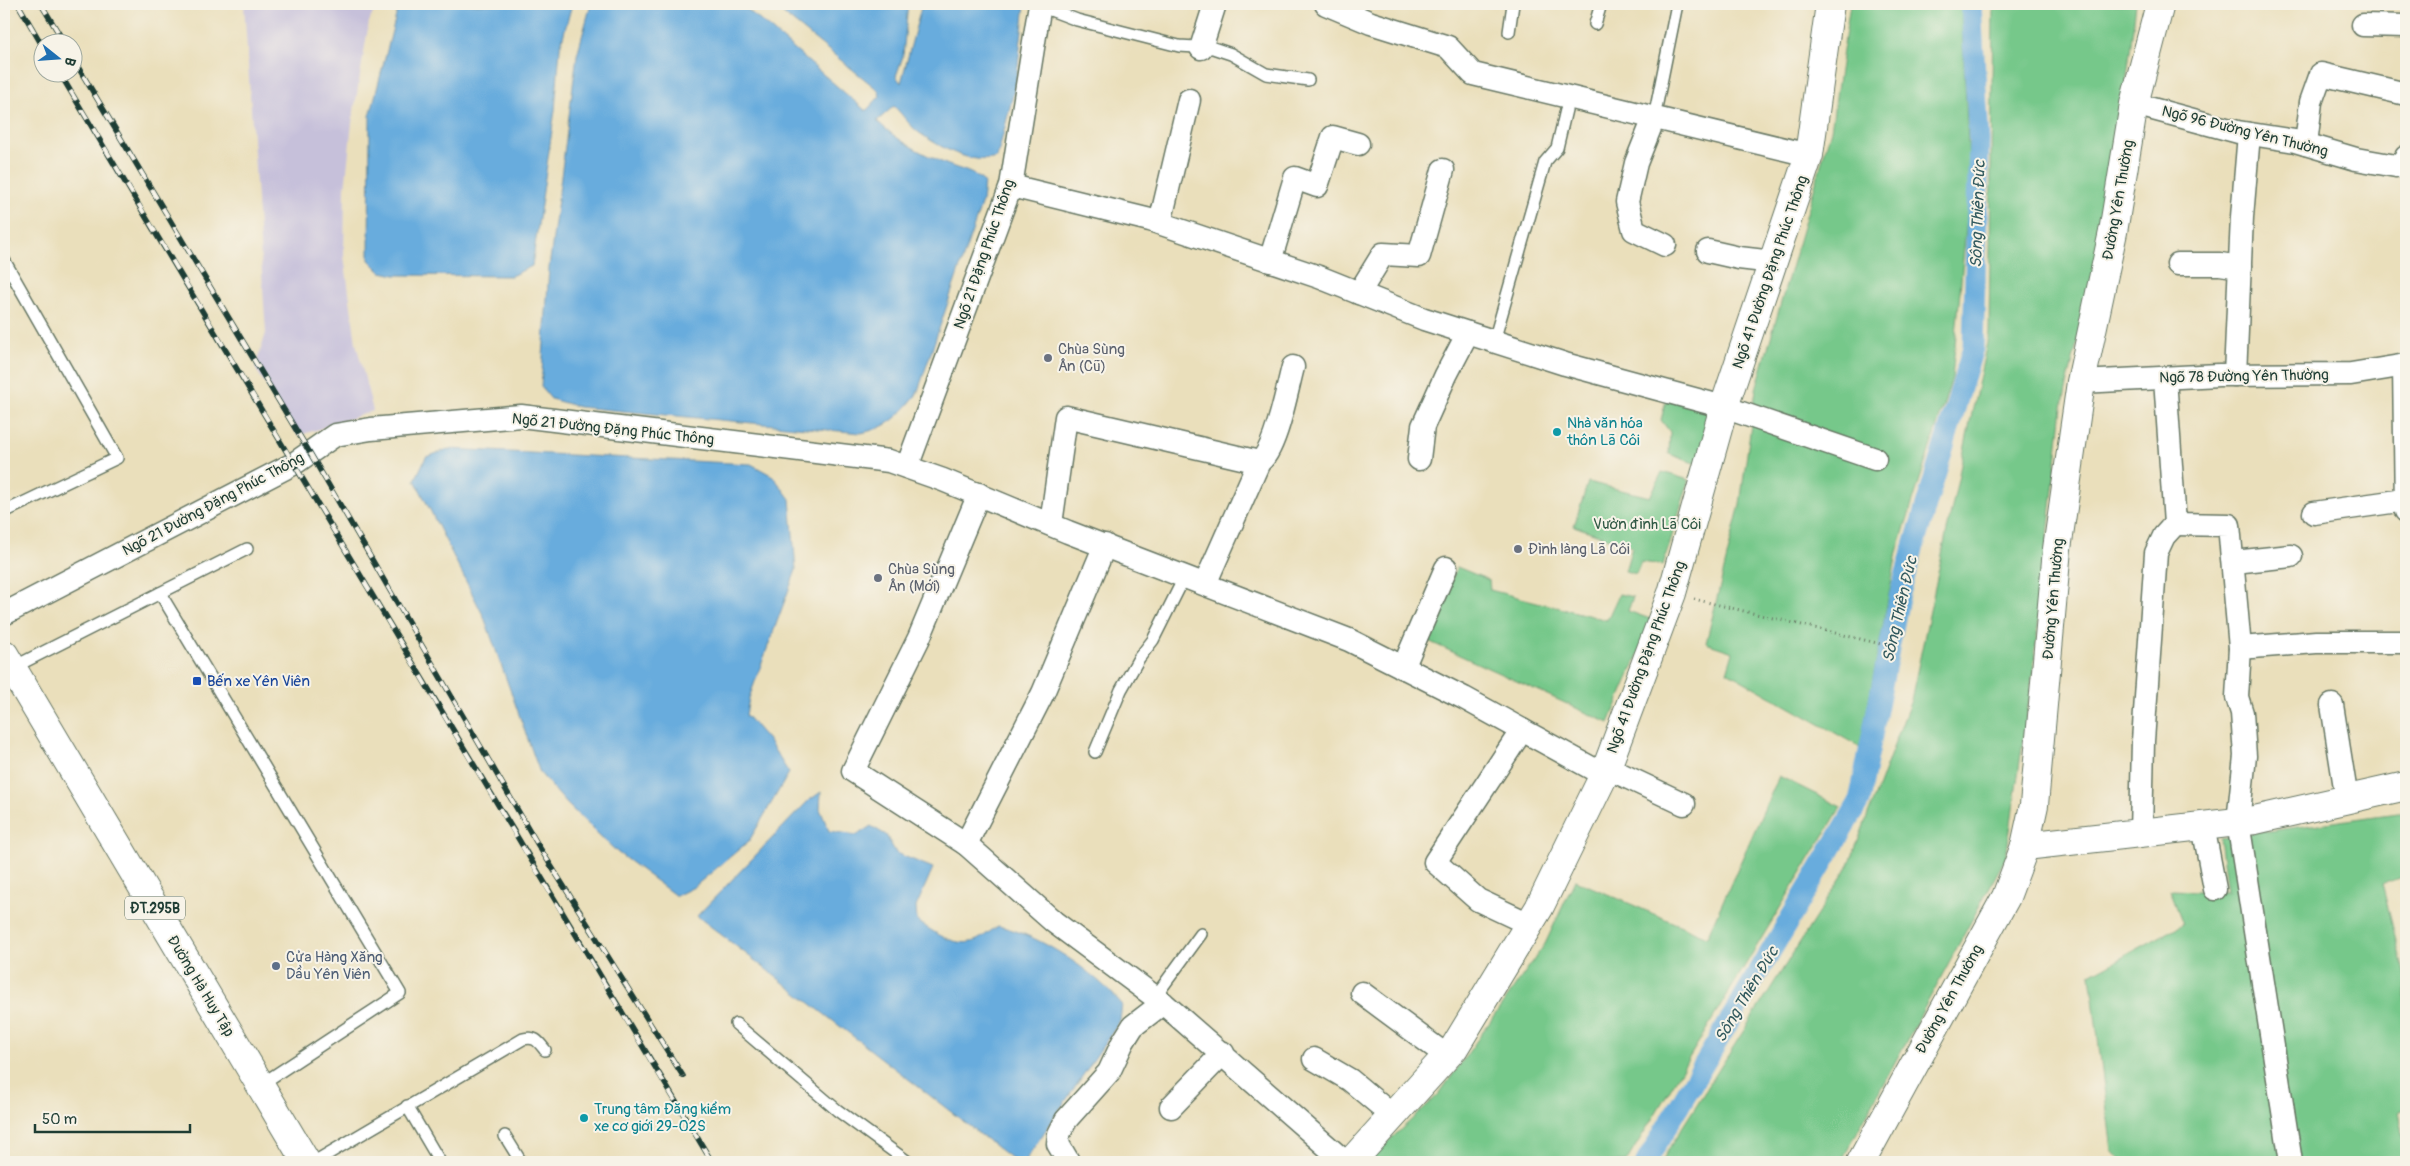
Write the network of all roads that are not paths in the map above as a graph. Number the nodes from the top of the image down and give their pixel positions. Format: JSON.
{"nodes":[{"id":1,"x":1215,"y":4,"type":"edge"},
{"id":2,"x":1326,"y":4,"type":"edge"},
{"id":3,"x":1513,"y":4,"type":"edge"},
{"id":4,"x":1601,"y":4,"type":"edge"},
{"id":5,"x":1677,"y":4,"type":"edge"},
{"id":6,"x":1830,"y":4,"type":"edge"},
{"id":7,"x":2160,"y":4,"type":"edge"},
{"id":8,"x":1040,"y":5,"type":"edge"},
{"id":9,"x":1595,"y":24,"type":"dead end"},
{"id":10,"x":2363,"y":25,"type":"dead end"},
{"id":11,"x":2406,"y":26,"type":"edge"},
{"id":12,"x":1510,"y":32,"type":"dead end"},
{"id":13,"x":1200,"y":48,"type":"junction"},
{"id":14,"x":1308,"y":80,"type":"dead end"},
{"id":15,"x":2406,"y":94,"type":"edge"},
{"id":16,"x":1569,"y":97,"type":"junction"},
{"id":17,"x":1189,"y":100,"type":"dead end"},
{"id":18,"x":2134,"y":104,"type":"junction"},
{"id":19,"x":1654,"y":118,"type":"junction"},
{"id":20,"x":2249,"y":134,"type":"junction"},
{"id":21,"x":1358,"y":144,"type":"dead end"},
{"id":22,"x":2306,"y":144,"type":"junction"},
{"id":23,"x":1809,"y":155,"type":"junction"},
{"id":24,"x":2406,"y":157,"type":"edge"},
{"id":25,"x":1443,"y":170,"type":"dead end"},
{"id":26,"x":1011,"y":186,"type":"junction"},
{"id":27,"x":1160,"y":223,"type":"junction"},
{"id":28,"x":1665,"y":245,"type":"dead end"},
{"id":29,"x":1708,"y":251,"type":"dead end"},
{"id":30,"x":4,"y":260,"type":"edge"},
{"id":31,"x":1270,"y":261,"type":"junction"},
{"id":32,"x":1773,"y":262,"type":"junction"},
{"id":33,"x":2178,"y":264,"type":"dead end"},
{"id":34,"x":2240,"y":267,"type":"junction"},
{"id":35,"x":1359,"y":293,"type":"junction"},
{"id":36,"x":1468,"y":333,"type":"junction"},
{"id":37,"x":1494,"y":341,"type":"junction"},
{"id":38,"x":2405,"y":365,"type":"edge"},
{"id":39,"x":1293,"y":368,"type":"dead end"},
{"id":40,"x":2235,"y":375,"type":"junction"},
{"id":41,"x":2165,"y":378,"type":"junction"},
{"id":42,"x":2081,"y":382,"type":"junction"},
{"id":43,"x":1724,"y":407,"type":"junction"},
{"id":44,"x":1419,"y":459,"type":"dead end"},
{"id":45,"x":1875,"y":459,"type":"dead end"},
{"id":46,"x":1259,"y":462,"type":"junction"},
{"id":47,"x":907,"y":467,"type":"junction"},
{"id":48,"x":979,"y":494,"type":"junction"},
{"id":49,"x":2406,"y":505,"type":"edge"},
{"id":50,"x":4,"y":512,"type":"edge"},
{"id":51,"x":2314,"y":513,"type":"dead end"},
{"id":52,"x":1051,"y":524,"type":"junction"},
{"id":53,"x":2175,"y":524,"type":"junction"},
{"id":54,"x":1105,"y":546,"type":"junction"},
{"id":55,"x":247,"y":549,"type":"dead end"},
{"id":56,"x":2291,"y":556,"type":"dead end"},
{"id":57,"x":2234,"y":562,"type":"junction"},
{"id":58,"x":1446,"y":568,"type":"dead end"},
{"id":59,"x":1195,"y":580,"type":"junction"},
{"id":60,"x":160,"y":593,"type":"junction"},
{"id":61,"x":4,"y":614,"type":"edge"},
{"id":62,"x":2406,"y":642,"type":"edge"},
{"id":63,"x":2240,"y":648,"type":"junction"},
{"id":64,"x":8,"y":661,"type":"edge"},
{"id":65,"x":1403,"y":668,"type":"junction"},
{"id":66,"x":2332,"y":705,"type":"dead end"},
{"id":67,"x":1522,"y":730,"type":"junction"},
{"id":68,"x":1096,"y":752,"type":"dead end"},
{"id":69,"x":1604,"y":775,"type":"junction"},
{"id":70,"x":2406,"y":786,"type":"edge"},
{"id":71,"x":2347,"y":800,"type":"junction"},
{"id":72,"x":1684,"y":804,"type":"dead end"},
{"id":73,"x":2238,"y":822,"type":"junction"},
{"id":74,"x":2204,"y":826,"type":"junction"},
{"id":75,"x":2141,"y":834,"type":"junction"},
{"id":76,"x":966,"y":844,"type":"junction"},
{"id":77,"x":2025,"y":846,"type":"junction"},
{"id":78,"x":2215,"y":889,"type":"dead end"},
{"id":79,"x":1529,"y":924,"type":"junction"},
{"id":80,"x":1201,"y":934,"type":"dead end"},
{"id":81,"x":1362,"y":993,"type":"dead end"},
{"id":82,"x":1159,"y":1000,"type":"junction"},
{"id":83,"x":736,"y":1024,"type":"dead end"},
{"id":84,"x":545,"y":1050,"type":"dead end"},
{"id":85,"x":1223,"y":1053,"type":"junction"},
{"id":86,"x":1446,"y":1056,"type":"junction"},
{"id":87,"x":1314,"y":1059,"type":"dead end"},
{"id":88,"x":260,"y":1085,"type":"junction"},
{"id":89,"x":407,"y":1106,"type":"junction"},
{"id":90,"x":1171,"y":1107,"type":"dead end"},
{"id":91,"x":1393,"y":1116,"type":"junction"},
{"id":92,"x":505,"y":1136,"type":"dead end"},
{"id":93,"x":1068,"y":1161,"type":"edge"},
{"id":94,"x":306,"y":1162,"type":"edge"},
{"id":95,"x":314,"y":1162,"type":"edge"},
{"id":96,"x":440,"y":1162,"type":"edge"},
{"id":97,"x":521,"y":1162,"type":"edge"},
{"id":98,"x":908,"y":1162,"type":"edge"},
{"id":99,"x":1345,"y":1162,"type":"edge"},
{"id":100,"x":1351,"y":1162,"type":"edge"},
{"id":101,"x":1861,"y":1162,"type":"edge"},
{"id":102,"x":2291,"y":1162,"type":"edge"}],
"edges":[{"from":1,"to":13,"type":"street"},
{"from":2,"to":16,"type":"street"},
{"from":3,"to":12,"type":"lane"},
{"from":4,"to":9,"type":"lane"},
{"from":5,"to":19,"type":"lane"},
{"from":6,"to":23,"type":"main road","name":"Ngõ 41 Đường Đặng Phúc Thông"},
{"from":7,"to":18,"type":"main road","name":"Đường Yên Thường"},
{"from":8,"to":13,"type":"lane"},
{"from":8,"to":26,"type":"street","name":"Ngõ 21 Đặng Phúc Thông"},
{"from":10,"to":11,"type":"street"},
{"from":13,"to":14,"type":"lane"},
{"from":15,"to":22,"type":"street"},
{"from":16,"to":19,"type":"street"},
{"from":16,"to":37,"type":"lane"},
{"from":17,"to":27,"type":"street"},
{"from":18,"to":20,"type":"street","name":"Ngõ 96 Đường Yên Thường"},
{"from":18,"to":42,"type":"main road","name":"Đường Yên Thường"},
{"from":19,"to":23,"type":"street"},
{"from":19,"to":28,"type":"street"},
{"from":20,"to":22,"type":"street","name":"Ngõ 96 Đường Yên Thường"},
{"from":20,"to":34,"type":"street"},
{"from":21,"to":31,"type":"street"},
{"from":22,"to":24,"type":"street","name":"Ngõ 96 Đường Yên Thường"},
{"from":23,"to":32,"type":"main road","name":"Ngõ 41 Đường Đặng Phúc Thông"},
{"from":25,"to":35,"type":"street"},
{"from":26,"to":27,"type":"street"},
{"from":26,"to":47,"type":"street","name":"Ngõ 21 Đặng Phúc Thông"},
{"from":27,"to":31,"type":"street"},
{"from":29,"to":32,"type":"street"},
{"from":30,"to":50,"type":"lane"},
{"from":31,"to":35,"type":"street"},
{"from":32,"to":43,"type":"main road","name":"Ngõ 41 Đường Đặng Phúc Thông"},
{"from":33,"to":34,"type":"street"},
{"from":34,"to":40,"type":"street"},
{"from":35,"to":36,"type":"street"},
{"from":36,"to":37,"type":"street"},
{"from":36,"to":44,"type":"street"},
{"from":37,"to":43,"type":"street"},
{"from":38,"to":40,"type":"street","name":"Ngõ 78 Đường Yên Thường"},
{"from":38,"to":49,"type":"street"},
{"from":39,"to":46,"type":"street"},
{"from":40,"to":41,"type":"street","name":"Ngõ 78 Đường Yên Thường"},
{"from":41,"to":42,"type":"street","name":"Ngõ 78 Đường Yên Thường"},
{"from":41,"to":53,"type":"street"},
{"from":42,"to":77,"type":"main road","name":"Đường Yên Thường"},
{"from":43,"to":45,"type":"street"},
{"from":43,"to":69,"type":"main road","name":"Ngõ 41 Đường Đặng Phúc Thông"},
{"from":46,"to":52,"type":"street"},
{"from":46,"to":59,"type":"street"},
{"from":47,"to":48,"type":"street","name":"Ngõ 21 Đường Đặng Phúc Thông"},
{"from":47,"to":61,"type":"street","name":"Ngõ 21 Đường Đặng Phúc Thông"},
{"from":48,"to":52,"type":"street","name":"Ngõ 21 Đường Đặng Phúc Thông"},
{"from":48,"to":76,"type":"street"},
{"from":49,"to":51,"type":"street"},
{"from":52,"to":54,"type":"street","name":"Ngõ 21 Đường Đặng Phúc Thông"},
{"from":53,"to":57,"type":"street"},
{"from":53,"to":75,"type":"street"},
{"from":54,"to":59,"type":"street","name":"Ngõ 21 Đường Đặng Phúc Thông"},
{"from":54,"to":76,"type":"street"},
{"from":55,"to":60,"type":"lane"},
{"from":56,"to":57,"type":"street"},
{"from":57,"to":63,"type":"street"},
{"from":58,"to":65,"type":"street"},
{"from":59,"to":65,"type":"street","name":"Ngõ 21 Đường Đặng Phúc Thông"},
{"from":59,"to":68,"type":"lane"},
{"from":60,"to":64,"type":"lane"},
{"from":60,"to":88,"type":"lane"},
{"from":62,"to":63,"type":"street"},
{"from":63,"to":73,"type":"street"},
{"from":64,"to":88,"type":"main road","name":"Đường Hà Huy Tập","number":"ĐT.295B"},
{"from":65,"to":67,"type":"street","name":"Ngõ 21 Đường Đặng Phúc Thông"},
{"from":66,"to":71,"type":"street"},
{"from":67,"to":69,"type":"street","name":"Ngõ 21 Đường Đặng Phúc Thông"},
{"from":67,"to":79,"type":"street"},
{"from":69,"to":72,"type":"street"},
{"from":69,"to":79,"type":"main road","name":"Ngõ 41 Đường Đặng Phúc Thông"},
{"from":70,"to":71,"type":"main road"},
{"from":71,"to":73,"type":"main road"},
{"from":73,"to":74,"type":"main road"},
{"from":73,"to":102,"type":"street"},
{"from":74,"to":75,"type":"main road"},
{"from":74,"to":78,"type":"street"},
{"from":75,"to":77,"type":"main road"},
{"from":76,"to":82,"type":"street"},
{"from":77,"to":101,"type":"main road","name":"Đường Yên Thường"},
{"from":79,"to":86,"type":"main road","name":"Ngõ 41 Đường Đặng Phúc Thông"},
{"from":80,"to":82,"type":"lane"},
{"from":81,"to":86,"type":"street"},
{"from":82,"to":85,"type":"street"},
{"from":82,"to":93,"type":"street"},
{"from":83,"to":98,"type":"lane"},
{"from":84,"to":89,"type":"lane"},
{"from":85,"to":90,"type":"street"},
{"from":85,"to":99,"type":"street"},
{"from":86,"to":91,"type":"main road","name":"Ngõ 41 Đường Đặng Phúc Thông"},
{"from":87,"to":91,"type":"street"},
{"from":88,"to":94,"type":"main road","name":"Đường Hà Huy Tập","number":"ĐT.295B"},
{"from":89,"to":95,"type":"lane"},
{"from":89,"to":96,"type":"lane"},
{"from":91,"to":100,"type":"main road","name":"Ngõ 41 Đường Đặng Phúc Thông"},
{"from":92,"to":97,"type":"lane"}]}
